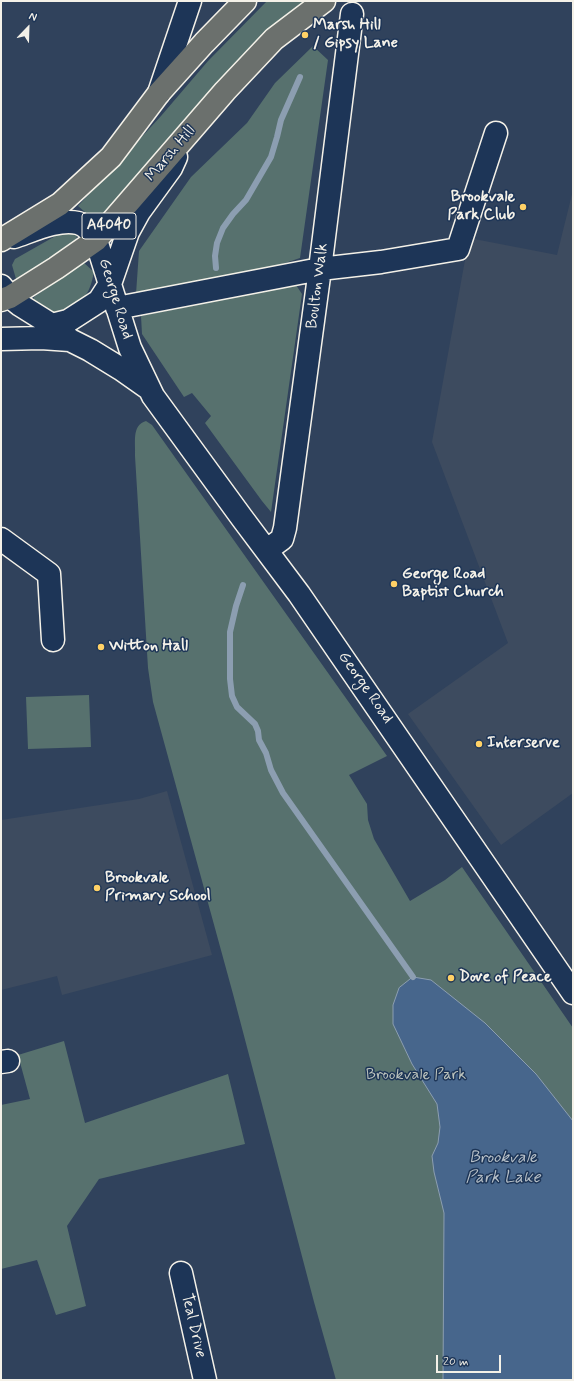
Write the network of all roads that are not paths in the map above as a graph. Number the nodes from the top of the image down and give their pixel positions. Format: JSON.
{"nodes":[{"id":1,"x":190,"y":1,"type":"edge"},
{"id":2,"x":245,"y":1,"type":"edge"},
{"id":3,"x":324,"y":1,"type":"edge"},
{"id":4,"x":352,"y":14,"type":"dead end"},
{"id":5,"x":158,"y":93,"type":"junction"},
{"id":6,"x":188,"y":133,"type":"junction"},
{"id":7,"x":496,"y":133,"type":"dead end"},
{"id":8,"x":96,"y":240,"type":"junction"},
{"id":9,"x":1,"y":241,"type":"edge"},
{"id":10,"x":320,"y":269,"type":"junction"},
{"id":11,"x":110,"y":284,"type":"junction"},
{"id":12,"x":4,"y":294,"type":"edge"},
{"id":13,"x":117,"y":308,"type":"junction"},
{"id":14,"x":52,"y":325,"type":"junction"},
{"id":15,"x":1,"y":339,"type":"edge"},
{"id":16,"x":70,"y":340,"type":"junction"},
{"id":17,"x":149,"y":389,"type":"junction"},
{"id":18,"x":1,"y":539,"type":"edge"},
{"id":19,"x":266,"y":550,"type":"junction"},
{"id":20,"x":53,"y":640,"type":"dead end"},
{"id":21,"x":573,"y":993,"type":"edge"},
{"id":22,"x":181,"y":1273,"type":"dead end"},
{"id":23,"x":205,"y":1380,"type":"edge"}],
"edges":[{"from":1,"to":5,"type":"street"},
{"from":2,"to":5,"type":"main road","number":"A4040"},
{"from":3,"to":6,"type":"main road","name":"Marsh Hill","number":"A4040"},
{"from":4,"to":10,"type":"street","name":"Boulton Walk"},
{"from":5,"to":9,"type":"main road","number":"A4040"},
{"from":6,"to":8,"type":"main road","name":"Marsh Hill","number":"A4040"},
{"from":6,"to":11,"type":"street"},
{"from":7,"to":10,"type":"street"},
{"from":8,"to":9,"type":"street","name":"George Road"},
{"from":8,"to":11,"type":"street","name":"George Road"},
{"from":8,"to":12,"type":"main road","name":"Marsh Hill","number":"A4040"},
{"from":10,"to":13,"type":"street"},
{"from":10,"to":19,"type":"street","name":"Boulton Walk"},
{"from":11,"to":13,"type":"street","name":"George Road"},
{"from":11,"to":14,"type":"street"},
{"from":12,"to":14,"type":"street","name":"George Road"},
{"from":13,"to":17,"type":"street","name":"George Road"},
{"from":14,"to":16,"type":"street","name":"George Road"},
{"from":15,"to":16,"type":"street"},
{"from":16,"to":17,"type":"street","name":"George Road"},
{"from":17,"to":19,"type":"street","name":"George Road"},
{"from":18,"to":20,"type":"street"},
{"from":19,"to":21,"type":"street","name":"George Road"},
{"from":22,"to":23,"type":"street","name":"Teal Drive"}]}
